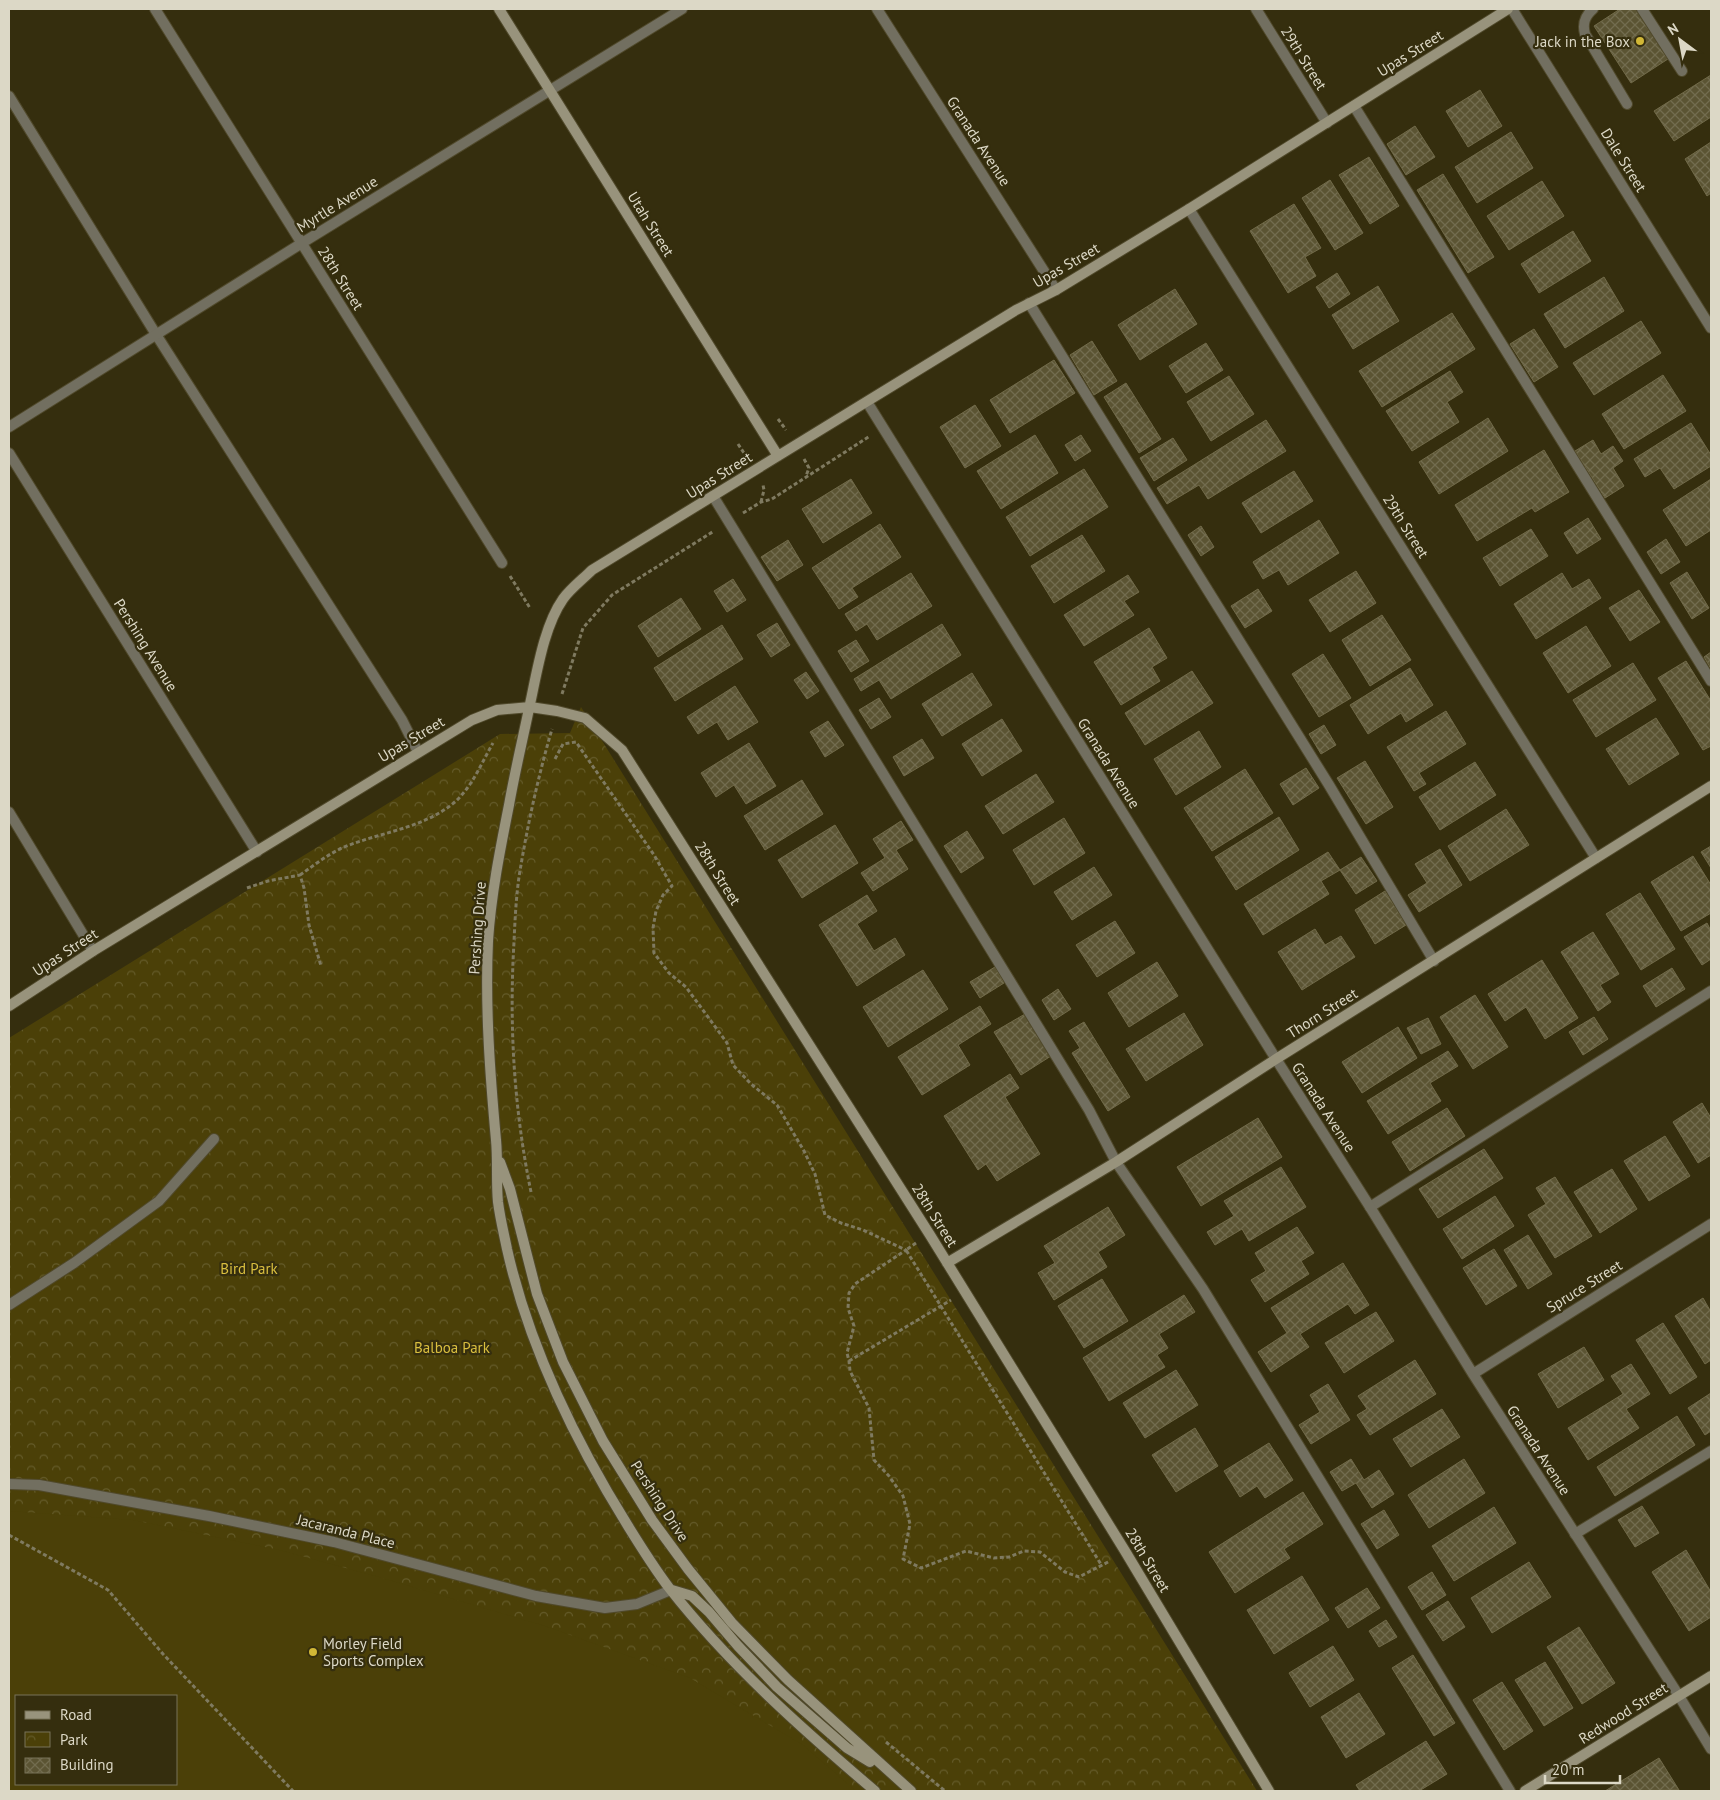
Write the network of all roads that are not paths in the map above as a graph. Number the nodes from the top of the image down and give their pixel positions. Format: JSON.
{"nodes":[{"id":1,"x":155,"y":9,"type":"edge"},
{"id":2,"x":499,"y":9,"type":"edge"},
{"id":3,"x":682,"y":9,"type":"edge"},
{"id":4,"x":877,"y":9,"type":"edge"},
{"id":5,"x":1256,"y":9,"type":"edge"},
{"id":6,"x":1510,"y":9,"type":"edge"},
{"id":7,"x":1593,"y":9,"type":"edge"},
{"id":8,"x":1642,"y":9,"type":"edge"},
{"id":9,"x":1682,"y":71,"type":"dead end"},
{"id":10,"x":550,"y":89,"type":"junction"},
{"id":11,"x":9,"y":96,"type":"edge"},
{"id":12,"x":1627,"y":104,"type":"dead end"},
{"id":13,"x":1354,"y":106,"type":"junction"},
{"id":14,"x":1327,"y":122,"type":"junction"},
{"id":15,"x":1189,"y":209,"type":"junction"},
{"id":16,"x":302,"y":243,"type":"junction"},
{"id":17,"x":1056,"y":290,"type":"junction"},
{"id":18,"x":1029,"y":303,"type":"junction"},
{"id":19,"x":1711,"y":328,"type":"edge"},
{"id":20,"x":157,"y":336,"type":"junction"},
{"id":21,"x":867,"y":402,"type":"junction"},
{"id":22,"x":9,"y":427,"type":"edge"},
{"id":23,"x":9,"y":453,"type":"edge"},
{"id":24,"x":778,"y":456,"type":"junction"},
{"id":25,"x":713,"y":496,"type":"junction"},
{"id":26,"x":502,"y":563,"type":"road end"},
{"id":27,"x":1711,"y":681,"type":"edge"},
{"id":28,"x":530,"y":707,"type":"junction"},
{"id":29,"x":418,"y":752,"type":"junction"},
{"id":30,"x":1711,"y":786,"type":"edge"},
{"id":31,"x":9,"y":812,"type":"edge"},
{"id":32,"x":257,"y":852,"type":"junction"},
{"id":33,"x":1596,"y":858,"type":"junction"},
{"id":34,"x":93,"y":951,"type":"junction"},
{"id":35,"x":1434,"y":961,"type":"junction"},
{"id":36,"x":1711,"y":991,"type":"edge"},
{"id":37,"x":9,"y":1006,"type":"edge"},
{"id":38,"x":1276,"y":1059,"type":"junction"},
{"id":39,"x":214,"y":1139,"type":"dead end"},
{"id":40,"x":497,"y":1154,"type":"junction"},
{"id":41,"x":1116,"y":1162,"type":"junction"},
{"id":42,"x":1370,"y":1207,"type":"junction"},
{"id":43,"x":1711,"y":1224,"type":"edge"},
{"id":44,"x":947,"y":1263,"type":"junction"},
{"id":45,"x":9,"y":1305,"type":"edge"},
{"id":46,"x":1473,"y":1374,"type":"junction"},
{"id":47,"x":1711,"y":1450,"type":"edge"},
{"id":48,"x":9,"y":1484,"type":"edge"},
{"id":49,"x":1576,"y":1534,"type":"junction"},
{"id":50,"x":671,"y":1590,"type":"junction"},
{"id":51,"x":1711,"y":1676,"type":"edge"},
{"id":52,"x":1679,"y":1696,"type":"junction"},
{"id":53,"x":1711,"y":1749,"type":"edge"},
{"id":54,"x":892,"y":1775,"type":"junction"},
{"id":55,"x":875,"y":1791,"type":"edge"},
{"id":56,"x":911,"y":1791,"type":"edge"},
{"id":57,"x":1269,"y":1791,"type":"edge"},
{"id":58,"x":1510,"y":1791,"type":"edge"},
{"id":59,"x":1525,"y":1791,"type":"edge"}],
"edges":[{"from":1,"to":16,"type":"street","name":"28th Street"},
{"from":2,"to":10,"type":"street","name":"Utah Street"},
{"from":3,"to":10,"type":"street","name":"Myrtle Avenue"},
{"from":4,"to":17,"type":"street","name":"Granada Avenue"},
{"from":5,"to":14,"type":"street","name":"29th Street"},
{"from":6,"to":13,"type":"street","name":"Upas Street"},
{"from":6,"to":19,"type":"street","name":"Dale Street"},
{"from":7,"to":12,"type":"street"},
{"from":8,"to":9,"type":"street"},
{"from":10,"to":16,"type":"street","name":"Myrtle Avenue"},
{"from":10,"to":24,"type":"street","name":"Utah Street"},
{"from":11,"to":20,"type":"street"},
{"from":13,"to":14,"type":"street","name":"Upas Street"},
{"from":13,"to":27,"type":"street"},
{"from":14,"to":15,"type":"street","name":"Upas Street"},
{"from":15,"to":17,"type":"street","name":"Upas Street"},
{"from":15,"to":33,"type":"street","name":"29th Street"},
{"from":16,"to":20,"type":"street","name":"Myrtle Avenue"},
{"from":16,"to":26,"type":"street","name":"28th Street"},
{"from":17,"to":18,"type":"street","name":"Upas Street"},
{"from":18,"to":21,"type":"street","name":"Upas Street"},
{"from":18,"to":35,"type":"street"},
{"from":20,"to":22,"type":"street","name":"Myrtle Avenue"},
{"from":20,"to":29,"type":"street"},
{"from":21,"to":24,"type":"street","name":"Upas Street"},
{"from":21,"to":38,"type":"street","name":"Granada Avenue"},
{"from":23,"to":32,"type":"street","name":"Pershing Avenue"},
{"from":24,"to":25,"type":"street","name":"Upas Street"},
{"from":25,"to":28,"type":"street","name":"Upas Street"},
{"from":25,"to":41,"type":"street"},
{"from":28,"to":29,"type":"street","name":"Upas Street"},
{"from":28,"to":40,"type":"street","name":"Pershing Drive"},
{"from":28,"to":44,"type":"street","name":"28th Street"},
{"from":29,"to":32,"type":"street","name":"Upas Street"},
{"from":30,"to":33,"type":"street","name":"Thorn Street"},
{"from":31,"to":34,"type":"street"},
{"from":32,"to":34,"type":"street","name":"Upas Street"},
{"from":33,"to":35,"type":"street","name":"Thorn Street"},
{"from":34,"to":37,"type":"street","name":"Upas Street"},
{"from":35,"to":38,"type":"street","name":"Thorn Street"},
{"from":36,"to":42,"type":"street"},
{"from":38,"to":41,"type":"street","name":"Thorn Street"},
{"from":38,"to":42,"type":"street","name":"Granada Avenue"},
{"from":39,"to":45,"type":"street"},
{"from":40,"to":50,"type":"street","name":"Pershing Drive"},
{"from":40,"to":54,"type":"street","name":"Pershing Drive"},
{"from":41,"to":44,"type":"street","name":"Thorn Street"},
{"from":41,"to":58,"type":"street"},
{"from":42,"to":46,"type":"street","name":"Granada Avenue"},
{"from":43,"to":46,"type":"street","name":"Spruce Street"},
{"from":44,"to":57,"type":"street","name":"28th Street"},
{"from":46,"to":49,"type":"street","name":"Granada Avenue"},
{"from":47,"to":49,"type":"street"},
{"from":48,"to":50,"type":"street","name":"Jacaranda Place"},
{"from":49,"to":52,"type":"street","name":"Granada Avenue"},
{"from":50,"to":54,"type":"street"},
{"from":50,"to":55,"type":"street","name":"Pershing Drive"},
{"from":51,"to":52,"type":"street","name":"Redwood Street"},
{"from":52,"to":53,"type":"street","name":"Granada Avenue"},
{"from":52,"to":59,"type":"street","name":"Redwood Street"},
{"from":54,"to":56,"type":"street","name":"Pershing Drive"}]}
